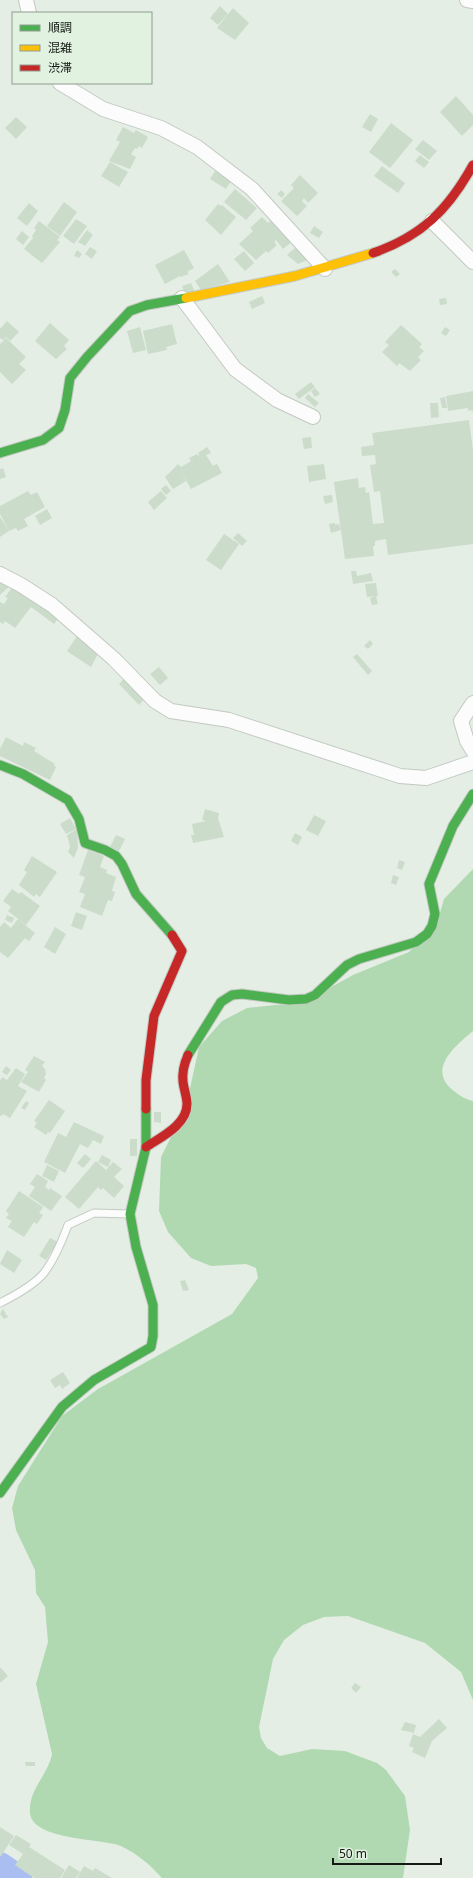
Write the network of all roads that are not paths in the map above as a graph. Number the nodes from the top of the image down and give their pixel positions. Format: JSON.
{"nodes":[{"id":1,"x":26,"y":0,"type":"edge"},
{"id":2,"x":467,"y":0,"type":"edge"},
{"id":3,"x":473,"y":1,"type":"edge"},
{"id":4,"x":30,"y":12,"type":"edge"},
{"id":5,"x":62,"y":84,"type":"edge"},
{"id":6,"x":473,"y":165,"type":"edge"},
{"id":7,"x":432,"y":221,"type":"junction"},
{"id":8,"x":473,"y":262,"type":"edge"},
{"id":9,"x":325,"y":269,"type":"junction"},
{"id":10,"x":182,"y":298,"type":"junction"},
{"id":11,"x":313,"y":418,"type":"dead end"},
{"id":12,"x":0,"y":453,"type":"edge"},
{"id":13,"x":0,"y":574,"type":"edge"},
{"id":14,"x":473,"y":703,"type":"edge"},
{"id":15,"x":473,"y":751,"type":"edge"},
{"id":16,"x":473,"y":762,"type":"edge"},
{"id":17,"x":0,"y":765,"type":"edge"},
{"id":18,"x":473,"y":794,"type":"edge"},
{"id":19,"x":146,"y":1148,"type":"junction"},
{"id":20,"x":130,"y":1214,"type":"junction"},
{"id":21,"x":0,"y":1303,"type":"edge"},
{"id":22,"x":0,"y":1493,"type":"edge"}],
"edges":[{"from":1,"to":4,"type":"street"},
{"from":2,"to":3,"type":"street"},
{"from":5,"to":9,"type":"street"},
{"from":6,"to":7,"type":"street"},
{"from":7,"to":8,"type":"street"},
{"from":7,"to":9,"type":"street"},
{"from":9,"to":10,"type":"street"},
{"from":10,"to":11,"type":"street"},
{"from":10,"to":12,"type":"street"},
{"from":13,"to":16,"type":"street"},
{"from":14,"to":15,"type":"street"},
{"from":17,"to":19,"type":"street"},
{"from":18,"to":19,"type":"street"},
{"from":19,"to":20,"type":"street"},
{"from":20,"to":21,"type":"lane"},
{"from":20,"to":22,"type":"street"}]}
